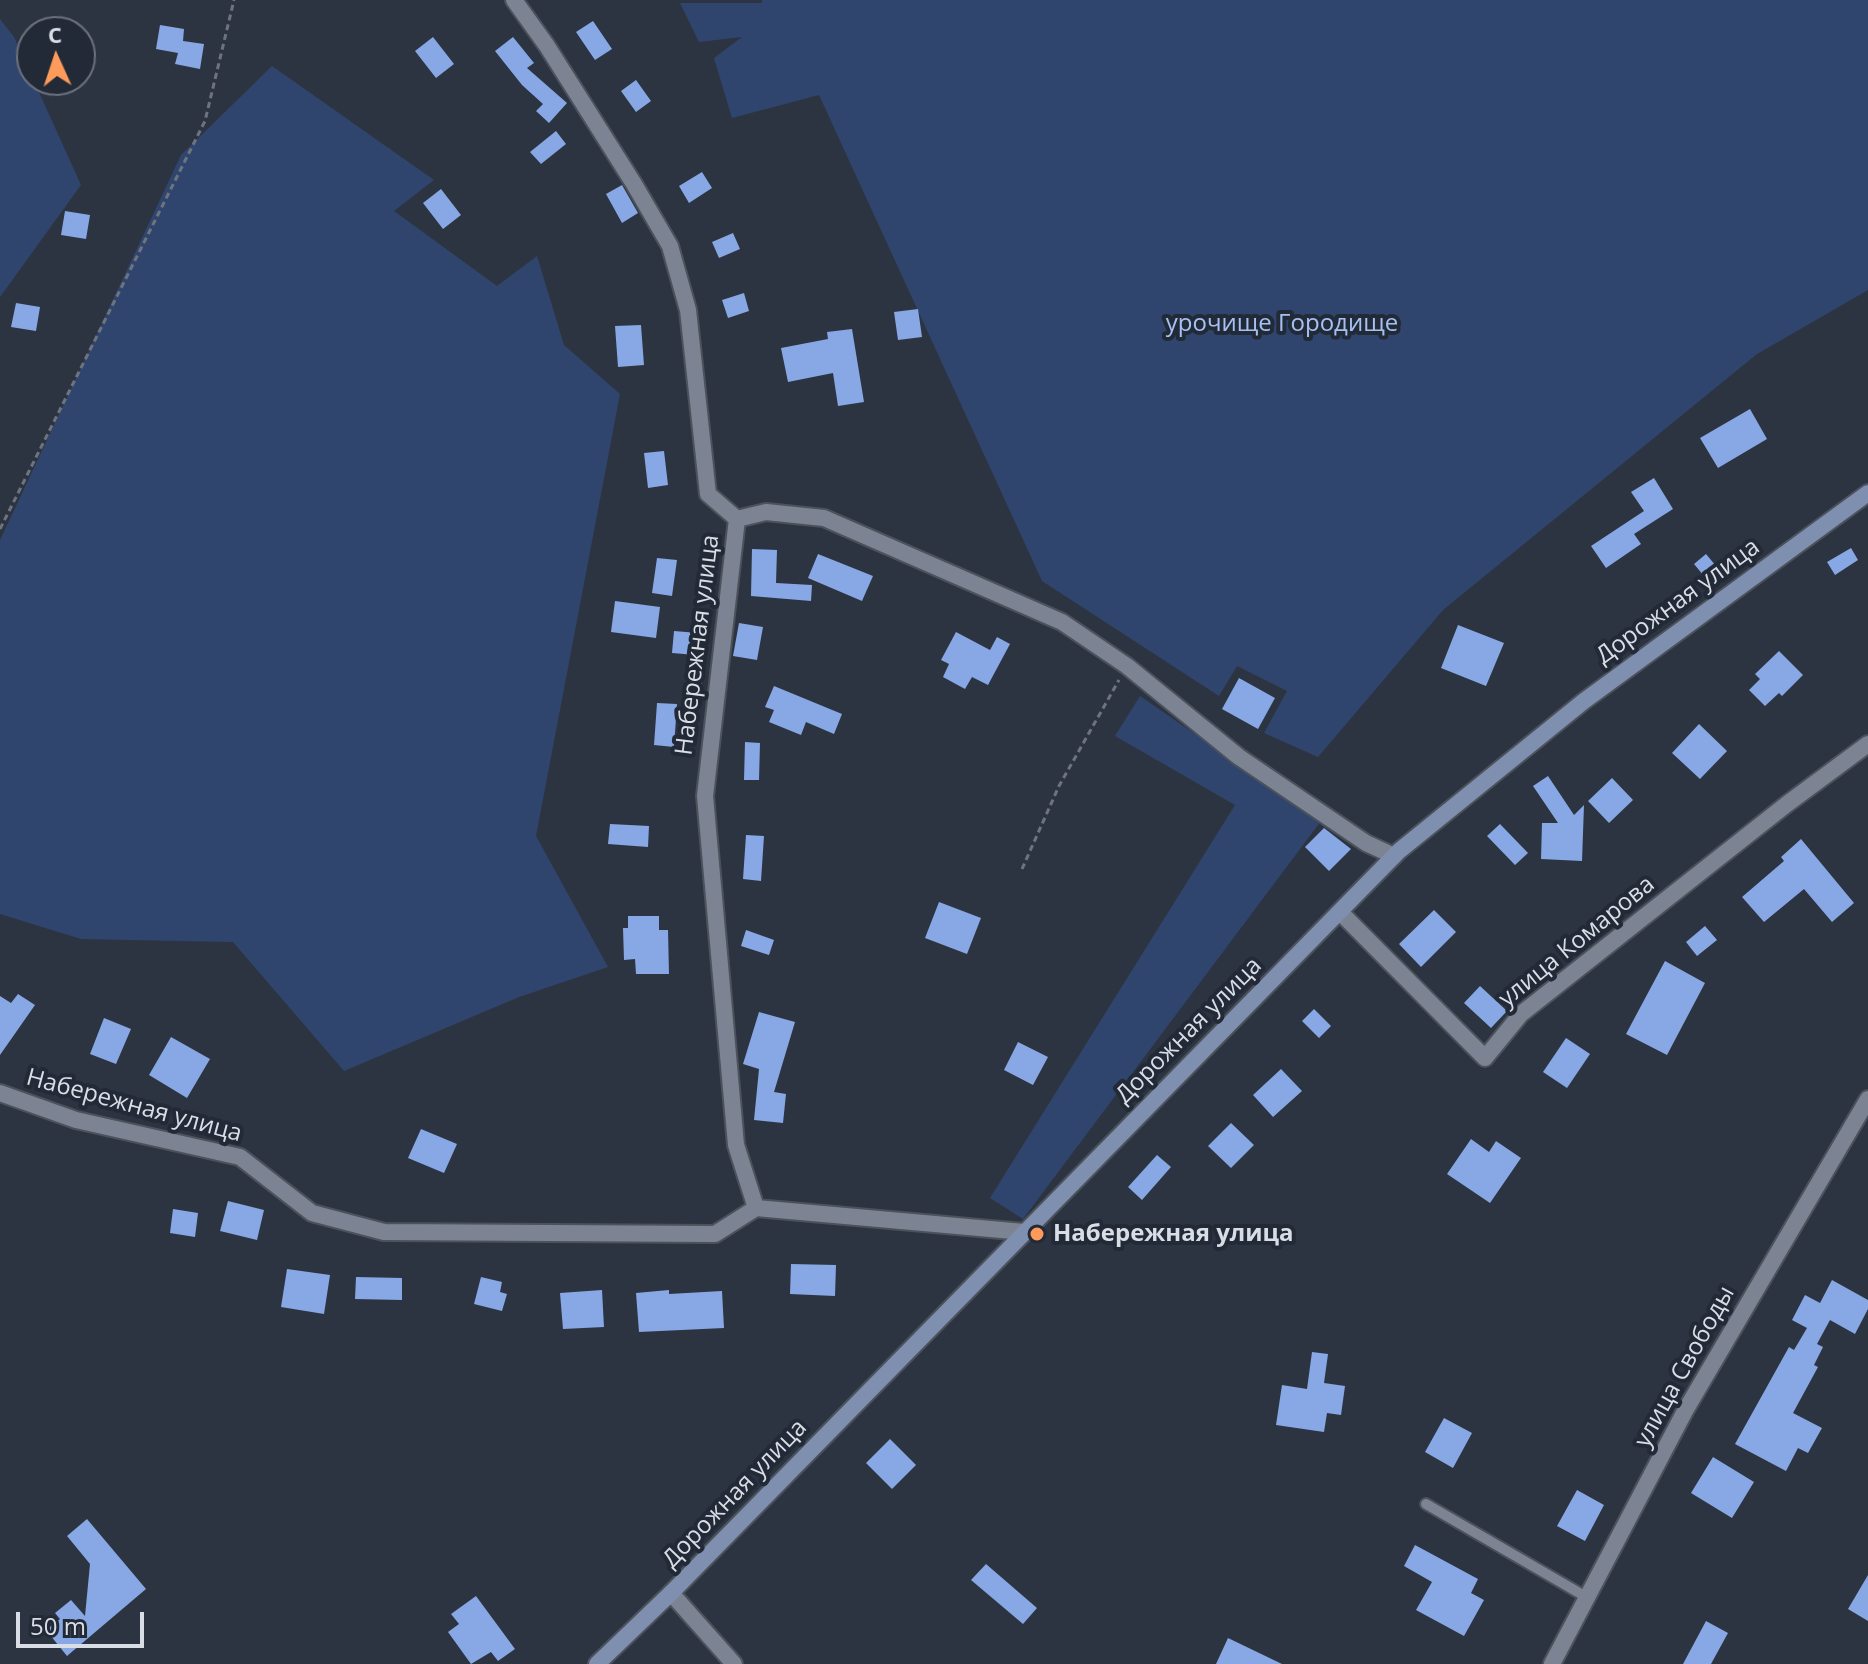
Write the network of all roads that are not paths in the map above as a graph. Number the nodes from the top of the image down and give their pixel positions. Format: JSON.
{"nodes":[{"id":1,"x":514,"y":0,"type":"edge"},
{"id":2,"x":1868,"y":493,"type":"edge"},
{"id":3,"x":737,"y":519,"type":"junction"},
{"id":4,"x":1868,"y":744,"type":"edge"},
{"id":5,"x":1394,"y":856,"type":"junction"},
{"id":6,"x":1340,"y":912,"type":"junction"},
{"id":7,"x":0,"y":1093,"type":"edge"},
{"id":8,"x":1868,"y":1099,"type":"edge"},
{"id":9,"x":756,"y":1208,"type":"junction"},
{"id":10,"x":1024,"y":1232,"type":"junction"},
{"id":11,"x":1426,"y":1504,"type":"dead end"},
{"id":12,"x":671,"y":1593,"type":"junction"},
{"id":13,"x":1588,"y":1598,"type":"junction"},
{"id":14,"x":597,"y":1664,"type":"edge"},
{"id":15,"x":734,"y":1664,"type":"edge"},
{"id":16,"x":1552,"y":1664,"type":"edge"}],
"edges":[{"from":1,"to":3,"type":"street","name":"Набережная улица"},
{"from":2,"to":5,"type":"street","name":"Дорожная улица"},
{"from":3,"to":5,"type":"street"},
{"from":3,"to":9,"type":"street","name":"Набережная улица"},
{"from":4,"to":6,"type":"street","name":"улица Комарова"},
{"from":5,"to":6,"type":"street","name":"Дорожная улица"},
{"from":6,"to":10,"type":"street","name":"Дорожная улица"},
{"from":7,"to":9,"type":"street","name":"Набережная улица"},
{"from":8,"to":13,"type":"street","name":"улица Свободы"},
{"from":9,"to":10,"type":"street"},
{"from":10,"to":12,"type":"street","name":"Дорожная улица"},
{"from":11,"to":13,"type":"lane"},
{"from":12,"to":14,"type":"street","name":"Дорожная улица"},
{"from":12,"to":15,"type":"street"},
{"from":13,"to":16,"type":"street","name":"улица Свободы"}]}
